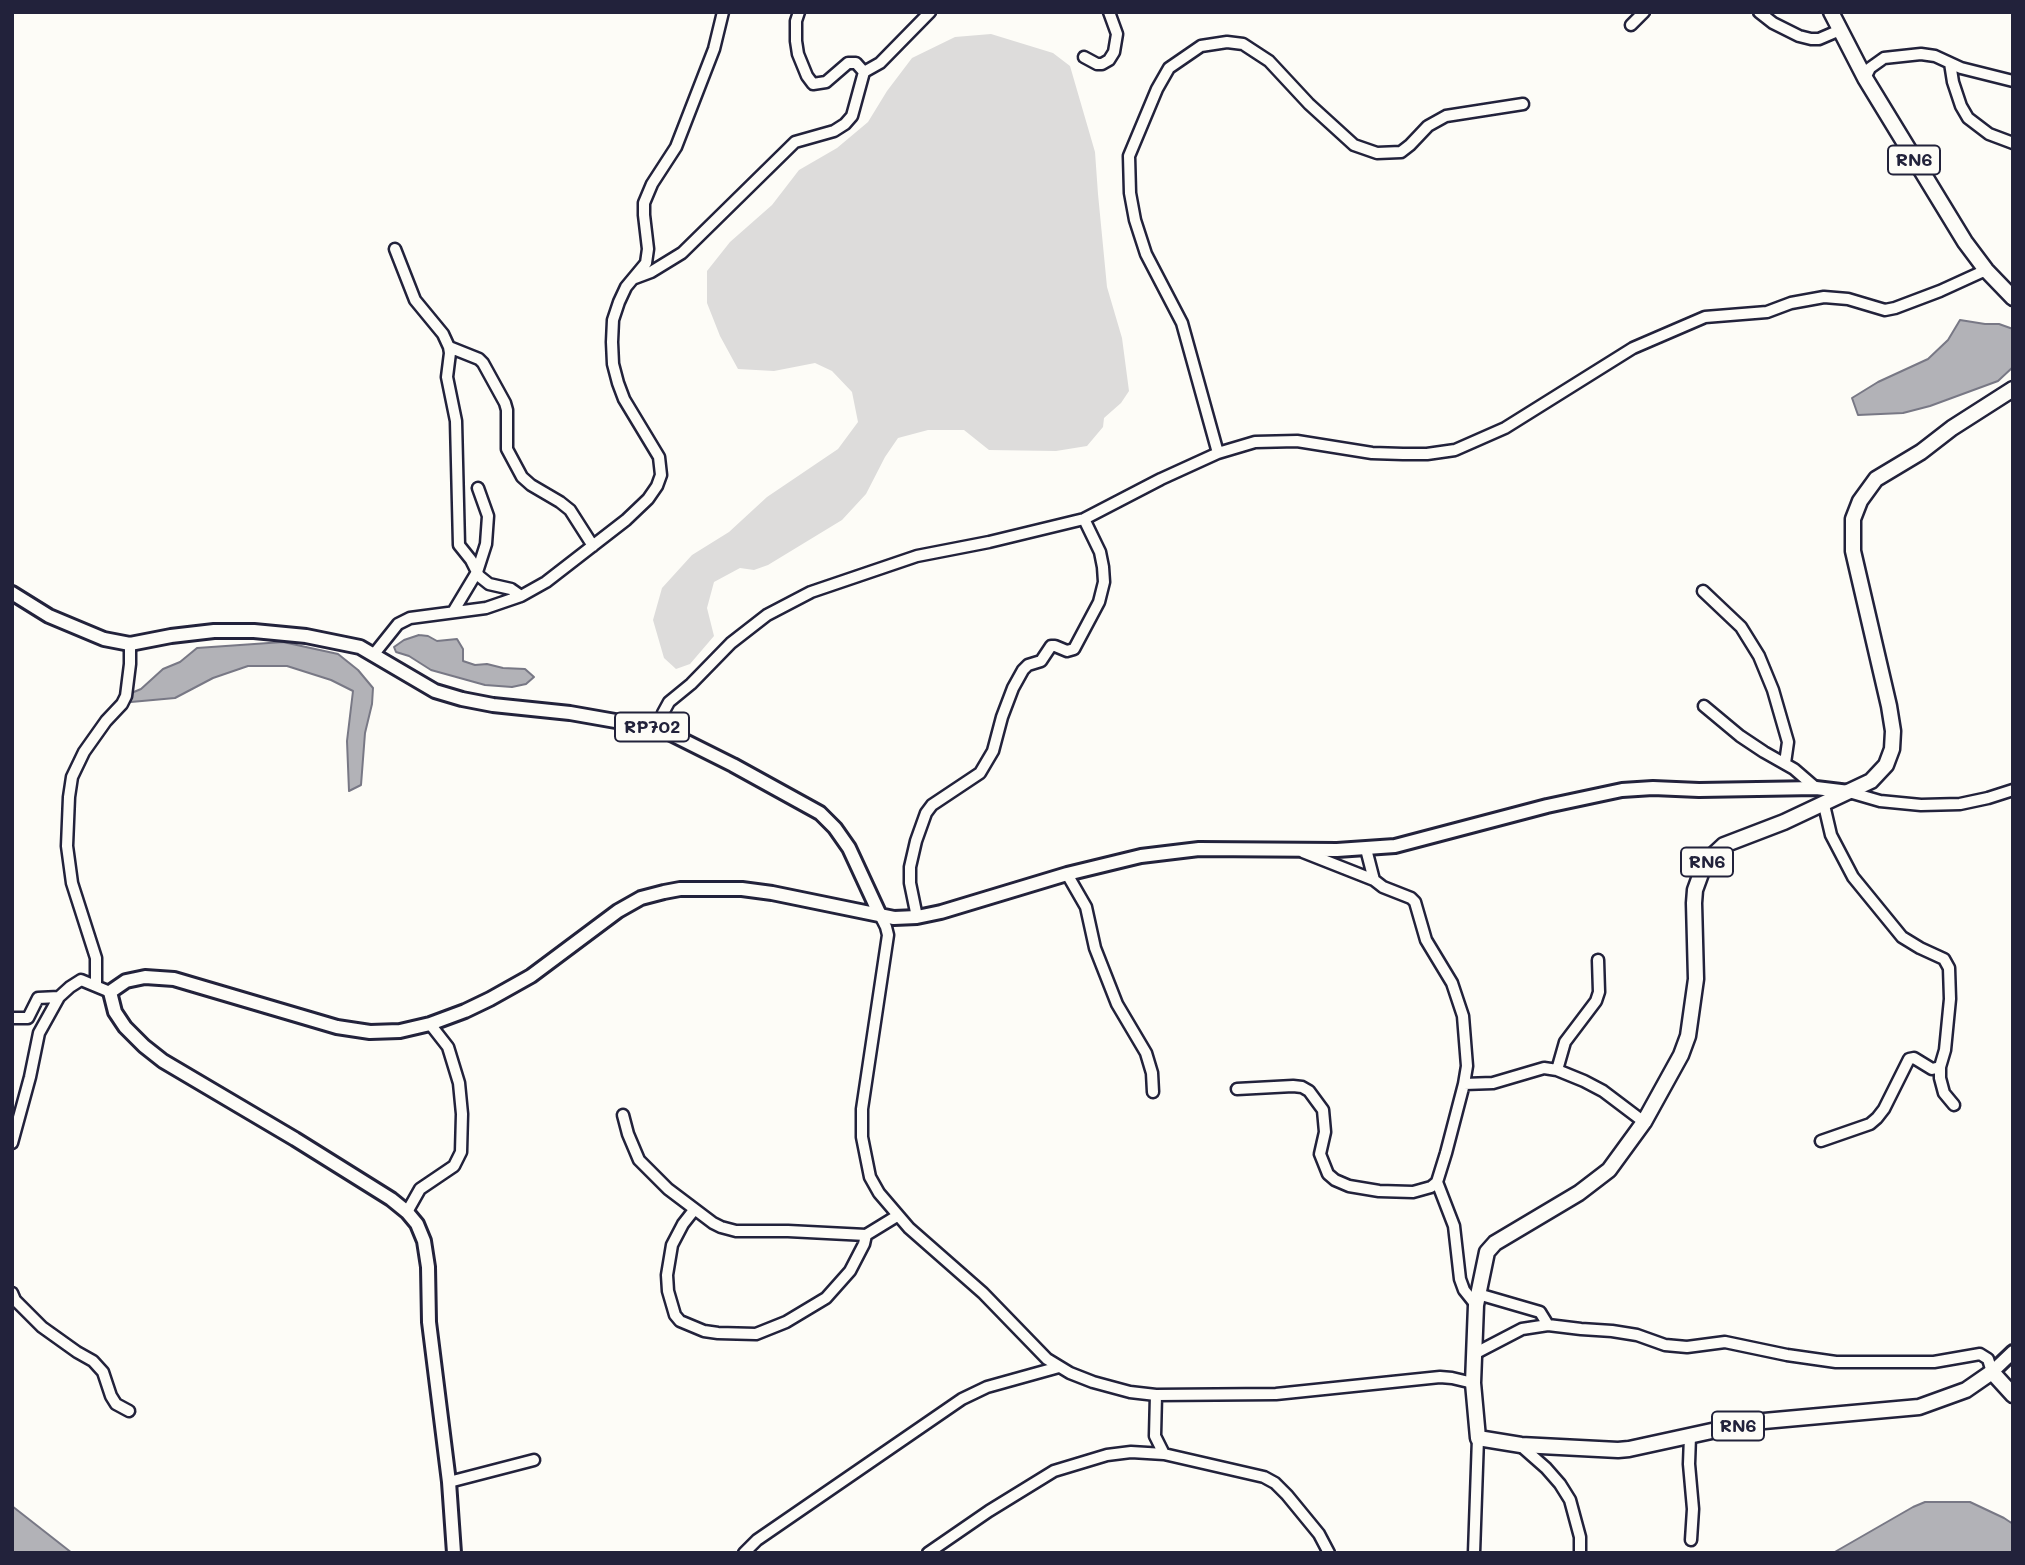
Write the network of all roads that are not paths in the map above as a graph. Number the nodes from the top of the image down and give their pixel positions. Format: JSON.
{"nodes":[{"id":1,"x":723,"y":12,"type":"edge"},
{"id":2,"x":799,"y":12,"type":"edge"},
{"id":3,"x":930,"y":12,"type":"edge"},
{"id":4,"x":1109,"y":12,"type":"edge"},
{"id":5,"x":1644,"y":12,"type":"edge"},
{"id":6,"x":1759,"y":12,"type":"edge"},
{"id":7,"x":1831,"y":12,"type":"edge"},
{"id":8,"x":1631,"y":25,"type":"dead end"},
{"id":9,"x":1840,"y":30,"type":"junction"},
{"id":10,"x":1084,"y":57,"type":"dead end"},
{"id":11,"x":1950,"y":63,"type":"junction"},
{"id":12,"x":864,"y":72,"type":"junction"},
{"id":13,"x":1865,"y":78,"type":"junction"},
{"id":14,"x":2013,"y":81,"type":"edge"},
{"id":15,"x":1523,"y":104,"type":"dead end"},
{"id":16,"x":2013,"y":143,"type":"edge"},
{"id":17,"x":395,"y":249,"type":"dead end"},
{"id":18,"x":1986,"y":270,"type":"junction"},
{"id":19,"x":635,"y":278,"type":"junction"},
{"id":20,"x":2013,"y":298,"type":"edge"},
{"id":21,"x":449,"y":347,"type":"junction"},
{"id":22,"x":2013,"y":389,"type":"edge"},
{"id":23,"x":1218,"y":453,"type":"junction"},
{"id":24,"x":478,"y":488,"type":"dead end"},
{"id":25,"x":1084,"y":519,"type":"junction"},
{"id":26,"x":593,"y":546,"type":"junction"},
{"id":27,"x":477,"y":572,"type":"junction"},
{"id":28,"x":1703,"y":591,"type":"dead end"},
{"id":29,"x":12,"y":593,"type":"edge"},
{"id":30,"x":521,"y":597,"type":"junction"},
{"id":31,"x":453,"y":612,"type":"junction"},
{"id":32,"x":130,"y":644,"type":"junction"},
{"id":33,"x":374,"y":654,"type":"junction"},
{"id":34,"x":1704,"y":706,"type":"dead end"},
{"id":35,"x":661,"y":729,"type":"junction"},
{"id":36,"x":1785,"y":763,"type":"junction"},
{"id":37,"x":1816,"y":788,"type":"junction"},
{"id":38,"x":2013,"y":790,"type":"edge"},
{"id":39,"x":1849,"y":792,"type":"junction"},
{"id":40,"x":1824,"y":805,"type":"junction"},
{"id":41,"x":1366,"y":849,"type":"junction"},
{"id":42,"x":1298,"y":850,"type":"junction"},
{"id":43,"x":1067,"y":874,"type":"junction"},
{"id":44,"x":1374,"y":880,"type":"junction"},
{"id":45,"x":880,"y":915,"type":"junction"},
{"id":46,"x":917,"y":917,"type":"junction"},
{"id":47,"x":1598,"y":960,"type":"dead end"},
{"id":48,"x":96,"y":986,"type":"junction"},
{"id":49,"x":110,"y":992,"type":"junction"},
{"id":50,"x":59,"y":997,"type":"junction"},
{"id":51,"x":12,"y":1018,"type":"edge"},
{"id":52,"x":430,"y":1024,"type":"junction"},
{"id":53,"x":1940,"y":1067,"type":"junction"},
{"id":54,"x":1557,"y":1070,"type":"junction"},
{"id":55,"x":1464,"y":1084,"type":"junction"},
{"id":56,"x":1237,"y":1089,"type":"dead end"},
{"id":57,"x":1153,"y":1093,"type":"dead end"},
{"id":58,"x":1954,"y":1105,"type":"dead end"},
{"id":59,"x":623,"y":1115,"type":"dead end"},
{"id":60,"x":1644,"y":1122,"type":"junction"},
{"id":61,"x":1821,"y":1141,"type":"dead end"},
{"id":62,"x":12,"y":1143,"type":"edge"},
{"id":63,"x":1437,"y":1182,"type":"junction"},
{"id":64,"x":694,"y":1210,"type":"junction"},
{"id":65,"x":407,"y":1212,"type":"junction"},
{"id":66,"x":897,"y":1216,"type":"junction"},
{"id":67,"x":866,"y":1235,"type":"junction"},
{"id":68,"x":12,"y":1293,"type":"edge"},
{"id":69,"x":1477,"y":1300,"type":"junction"},
{"id":70,"x":1548,"y":1325,"type":"junction"},
{"id":71,"x":2013,"y":1352,"type":"edge"},
{"id":72,"x":1474,"y":1354,"type":"junction"},
{"id":73,"x":1059,"y":1367,"type":"junction"},
{"id":74,"x":1992,"y":1372,"type":"junction"},
{"id":75,"x":1474,"y":1383,"type":"junction"},
{"id":76,"x":1156,"y":1395,"type":"junction"},
{"id":77,"x":2013,"y":1395,"type":"edge"},
{"id":78,"x":129,"y":1411,"type":"dead end"},
{"id":79,"x":1155,"y":1436,"type":"junction"},
{"id":80,"x":1690,"y":1436,"type":"junction"},
{"id":81,"x":1478,"y":1438,"type":"junction"},
{"id":82,"x":1521,"y":1445,"type":"junction"},
{"id":83,"x":1147,"y":1454,"type":"junction"},
{"id":84,"x":1164,"y":1454,"type":"junction"},
{"id":85,"x":534,"y":1460,"type":"dead end"},
{"id":86,"x":449,"y":1482,"type":"junction"},
{"id":87,"x":1691,"y":1540,"type":"dead end"},
{"id":88,"x":454,"y":1553,"type":"edge"},
{"id":89,"x":744,"y":1553,"type":"edge"},
{"id":90,"x":928,"y":1553,"type":"edge"},
{"id":91,"x":1329,"y":1553,"type":"edge"},
{"id":92,"x":1474,"y":1553,"type":"edge"},
{"id":93,"x":1580,"y":1553,"type":"edge"}],
"edges":[{"from":1,"to":19,"type":"street"},
{"from":2,"to":12,"type":"street"},
{"from":3,"to":12,"type":"street"},
{"from":4,"to":10,"type":"street"},
{"from":5,"to":8,"type":"street"},
{"from":6,"to":9,"type":"street"},
{"from":7,"to":9,"type":"highway","number":"RN6"},
{"from":9,"to":13,"type":"highway","number":"RN6"},
{"from":11,"to":13,"type":"street"},
{"from":11,"to":14,"type":"street"},
{"from":11,"to":16,"type":"street"},
{"from":12,"to":19,"type":"street"},
{"from":13,"to":18,"type":"highway","number":"RN6"},
{"from":15,"to":23,"type":"street"},
{"from":17,"to":21,"type":"street"},
{"from":18,"to":20,"type":"highway","number":"RN6"},
{"from":18,"to":23,"type":"street"},
{"from":19,"to":26,"type":"street"},
{"from":21,"to":26,"type":"street"},
{"from":21,"to":27,"type":"street"},
{"from":22,"to":39,"type":"highway","number":"RN6"},
{"from":23,"to":25,"type":"street"},
{"from":24,"to":27,"type":"street"},
{"from":25,"to":35,"type":"street"},
{"from":25,"to":46,"type":"street"},
{"from":26,"to":30,"type":"street"},
{"from":27,"to":30,"type":"street"},
{"from":27,"to":31,"type":"street"},
{"from":28,"to":36,"type":"street"},
{"from":29,"to":32,"type":"main road","number":"RP702"},
{"from":30,"to":31,"type":"street"},
{"from":31,"to":33,"type":"street"},
{"from":32,"to":33,"type":"main road","number":"RP702"},
{"from":32,"to":48,"type":"street"},
{"from":33,"to":35,"type":"main road","number":"RP702"},
{"from":34,"to":36,"type":"street"},
{"from":35,"to":45,"type":"main road","number":"RP702"},
{"from":36,"to":37,"type":"street"},
{"from":37,"to":39,"type":"main road"},
{"from":37,"to":41,"type":"main road"},
{"from":38,"to":39,"type":"street"},
{"from":39,"to":40,"type":"highway","number":"RN6"},
{"from":40,"to":53,"type":"street"},
{"from":40,"to":60,"type":"highway","number":"RN6"},
{"from":41,"to":42,"type":"main road"},
{"from":41,"to":44,"type":"street"},
{"from":42,"to":43,"type":"main road"},
{"from":42,"to":44,"type":"street"},
{"from":43,"to":46,"type":"main road"},
{"from":43,"to":57,"type":"street"},
{"from":44,"to":55,"type":"street"},
{"from":45,"to":46,"type":"main road"},
{"from":45,"to":52,"type":"main road"},
{"from":45,"to":66,"type":"street"},
{"from":47,"to":54,"type":"street"},
{"from":48,"to":49,"type":"street"},
{"from":48,"to":50,"type":"street"},
{"from":49,"to":52,"type":"main road"},
{"from":49,"to":65,"type":"main road"},
{"from":50,"to":51,"type":"street"},
{"from":50,"to":62,"type":"street"},
{"from":52,"to":65,"type":"street"},
{"from":53,"to":58,"type":"street"},
{"from":53,"to":61,"type":"street"},
{"from":54,"to":55,"type":"street"},
{"from":54,"to":60,"type":"street"},
{"from":55,"to":63,"type":"street"},
{"from":56,"to":63,"type":"street"},
{"from":59,"to":64,"type":"street"},
{"from":60,"to":69,"type":"highway","number":"RN6"},
{"from":63,"to":69,"type":"street"},
{"from":64,"to":67,"type":"street"},
{"from":64,"to":67,"type":"street"},
{"from":65,"to":86,"type":"main road"},
{"from":66,"to":67,"type":"street"},
{"from":66,"to":73,"type":"street"},
{"from":68,"to":78,"type":"street"},
{"from":69,"to":70,"type":"street"},
{"from":69,"to":72,"type":"highway","number":"RN6"},
{"from":70,"to":72,"type":"street"},
{"from":70,"to":74,"type":"street"},
{"from":71,"to":74,"type":"main road"},
{"from":72,"to":75,"type":"highway","number":"RN6"},
{"from":73,"to":76,"type":"street"},
{"from":73,"to":89,"type":"street"},
{"from":74,"to":77,"type":"highway"},
{"from":74,"to":80,"type":"highway","number":"RN6"},
{"from":75,"to":76,"type":"street"},
{"from":75,"to":81,"type":"highway","number":"RN6"},
{"from":76,"to":79,"type":"street"},
{"from":79,"to":83,"type":"street"},
{"from":79,"to":84,"type":"street"},
{"from":80,"to":82,"type":"highway","number":"RN6"},
{"from":80,"to":87,"type":"street"},
{"from":81,"to":82,"type":"highway","number":"RN6"},
{"from":81,"to":92,"type":"street"},
{"from":82,"to":93,"type":"street"},
{"from":83,"to":84,"type":"street"},
{"from":83,"to":90,"type":"street"},
{"from":84,"to":91,"type":"street"},
{"from":85,"to":86,"type":"street"},
{"from":86,"to":88,"type":"main road"}]}
